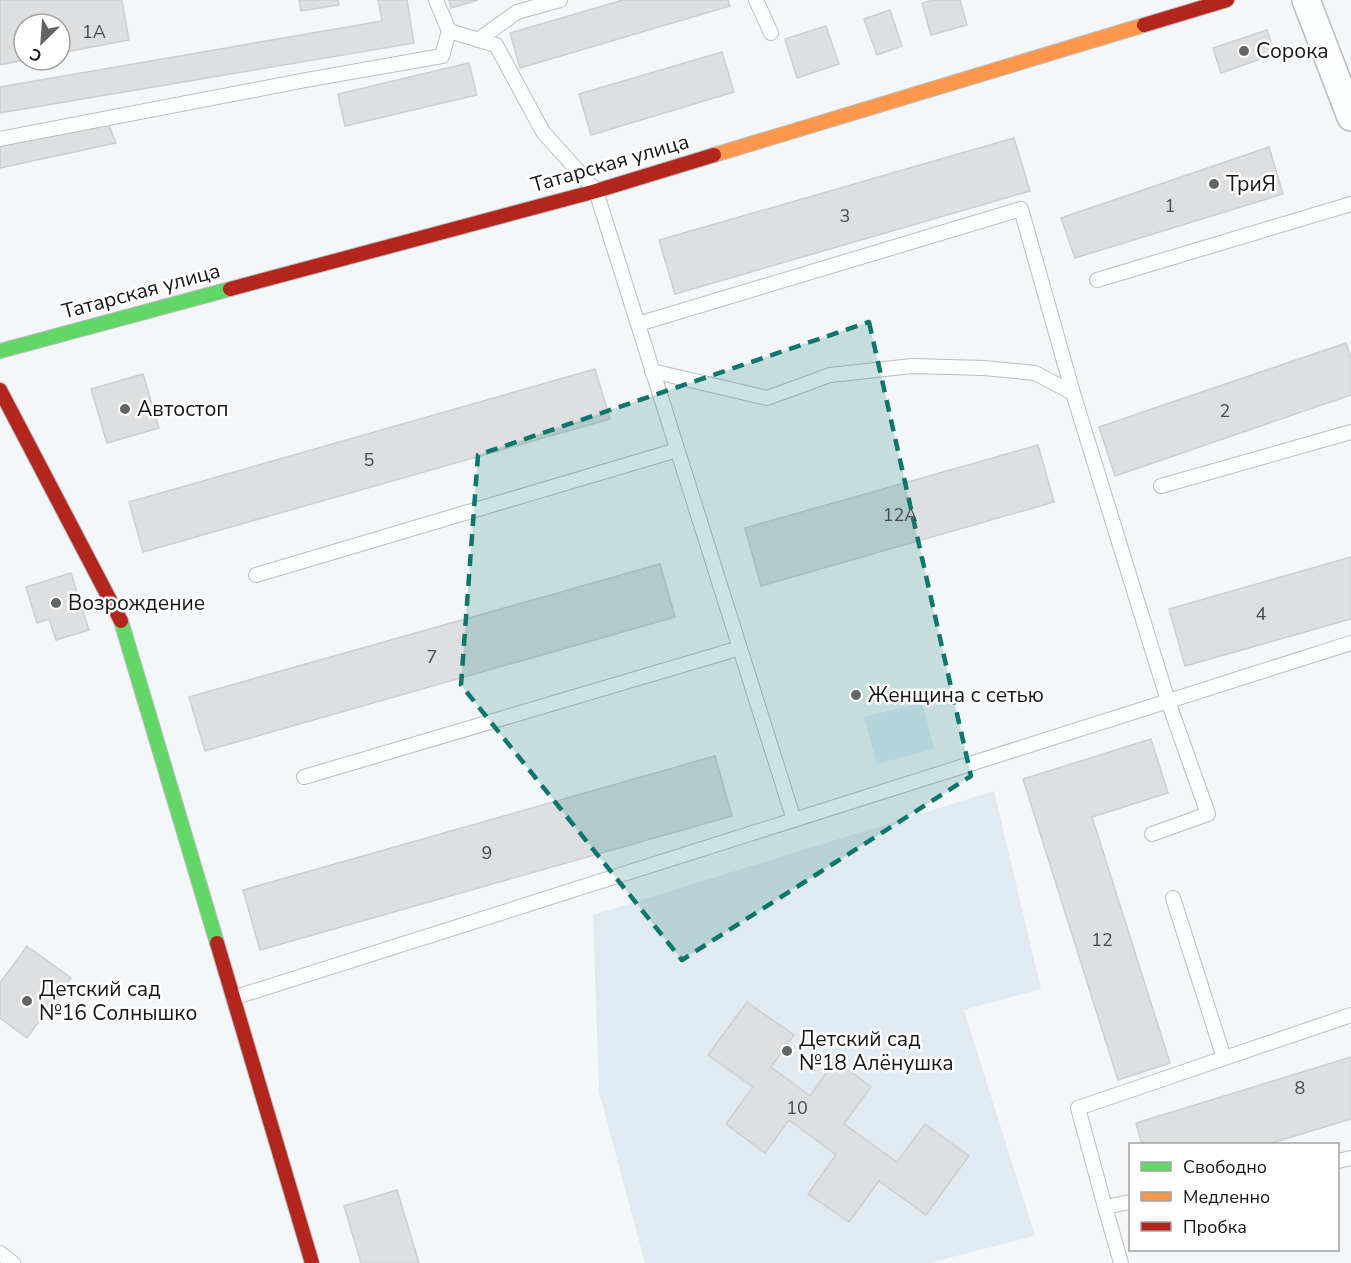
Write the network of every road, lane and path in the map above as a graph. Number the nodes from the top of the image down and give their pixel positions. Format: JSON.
{"nodes":[{"id":1,"x":436,"y":0,"type":"edge"},
{"id":2,"x":560,"y":0,"type":"edge"},
{"id":3,"x":756,"y":0,"type":"edge"},
{"id":4,"x":1227,"y":0,"type":"edge"},
{"id":5,"x":1306,"y":0,"type":"edge"},
{"id":6,"x":448,"y":31,"type":"junction"},
{"id":7,"x":771,"y":33,"type":"dead end"},
{"id":8,"x":478,"y":40,"type":"junction"},
{"id":9,"x":1349,"y":108,"type":"edge"},
{"id":10,"x":0,"y":139,"type":"edge"},
{"id":11,"x":596,"y":191,"type":"junction"},
{"id":12,"x":1351,"y":204,"type":"edge"},
{"id":13,"x":1097,"y":280,"type":"dead end"},
{"id":14,"x":638,"y":324,"type":"junction"},
{"id":15,"x":0,"y":351,"type":"edge"},
{"id":16,"x":652,"y":371,"type":"junction"},
{"id":17,"x":0,"y":390,"type":"edge"},
{"id":18,"x":1072,"y":393,"type":"junction"},
{"id":19,"x":1351,"y":432,"type":"edge"},
{"id":20,"x":677,"y":450,"type":"junction"},
{"id":21,"x":1161,"y":486,"type":"dead end"},
{"id":22,"x":256,"y":575,"type":"dead end"},
{"id":23,"x":1351,"y":643,"type":"edge"},
{"id":24,"x":740,"y":648,"type":"junction"},
{"id":25,"x":1168,"y":701,"type":"junction"},
{"id":26,"x":304,"y":777,"type":"dead end"},
{"id":27,"x":794,"y":820,"type":"junction"},
{"id":28,"x":1152,"y":834,"type":"dead end"},
{"id":29,"x":1173,"y":898,"type":"dead end"},
{"id":30,"x":233,"y":998,"type":"junction"},
{"id":31,"x":1351,"y":1015,"type":"edge"},
{"id":32,"x":1224,"y":1058,"type":"junction"},
{"id":33,"x":1129,"y":1202,"type":"edge"},
{"id":34,"x":1105,"y":1208,"type":"junction"},
{"id":35,"x":0,"y":1253,"type":"edge"},
{"id":36,"x":14,"y":1263,"type":"edge"},
{"id":37,"x":312,"y":1263,"type":"edge"},
{"id":38,"x":1121,"y":1263,"type":"edge"}],
"edges":[{"from":1,"to":6,"type":"lane"},
{"from":2,"to":8,"type":"lane"},
{"from":3,"to":7,"type":"lane"},
{"from":4,"to":11,"type":"street","name":"Татарская улица"},
{"from":5,"to":9,"type":"street"},
{"from":6,"to":8,"type":"lane"},
{"from":6,"to":10,"type":"lane"},
{"from":8,"to":11,"type":"lane"},
{"from":11,"to":14,"type":"lane"},
{"from":11,"to":15,"type":"street","name":"Татарская улица"},
{"from":12,"to":13,"type":"lane"},
{"from":14,"to":16,"type":"lane"},
{"from":14,"to":18,"type":"lane"},
{"from":16,"to":18,"type":"lane"},
{"from":16,"to":20,"type":"lane"},
{"from":17,"to":30,"type":"street"},
{"from":18,"to":25,"type":"lane"},
{"from":19,"to":21,"type":"lane"},
{"from":20,"to":22,"type":"lane"},
{"from":20,"to":24,"type":"lane"},
{"from":23,"to":25,"type":"lane"},
{"from":24,"to":26,"type":"lane"},
{"from":24,"to":27,"type":"lane"},
{"from":25,"to":27,"type":"lane"},
{"from":25,"to":28,"type":"lane"},
{"from":27,"to":30,"type":"lane"},
{"from":29,"to":32,"type":"lane"},
{"from":30,"to":37,"type":"street"},
{"from":31,"to":32,"type":"lane"},
{"from":32,"to":34,"type":"lane"},
{"from":33,"to":34,"type":"lane"},
{"from":34,"to":38,"type":"lane"},
{"from":35,"to":36,"type":"lane"}]}
